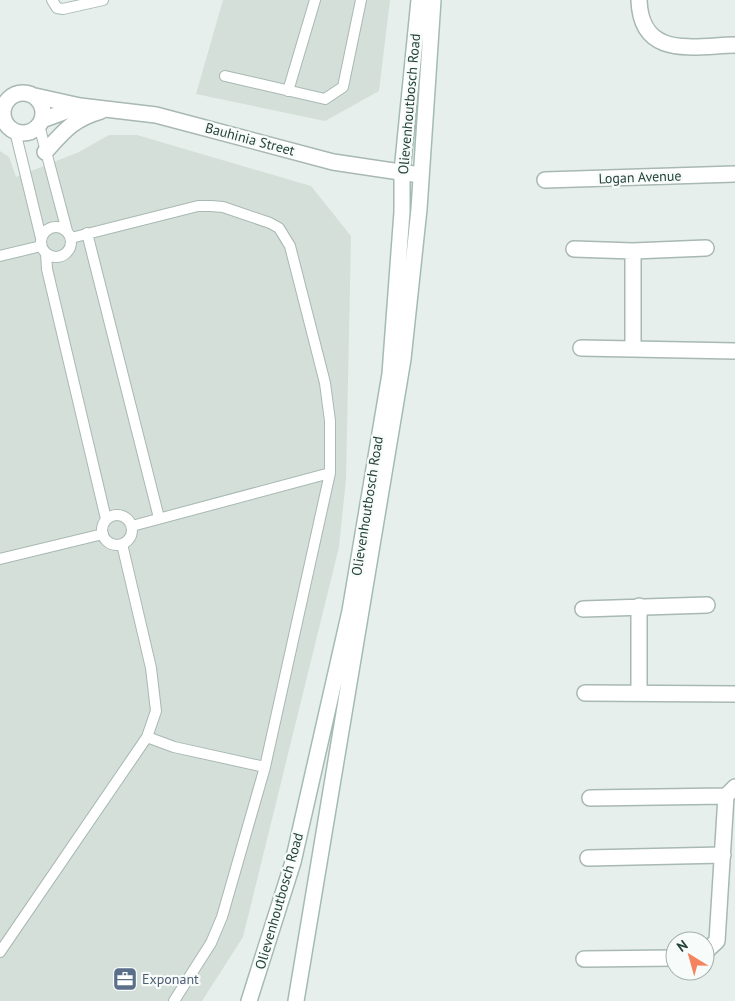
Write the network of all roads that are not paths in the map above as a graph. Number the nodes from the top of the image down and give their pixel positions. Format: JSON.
{"nodes":[{"id":1,"x":52,"y":0,"type":"edge"},
{"id":2,"x":104,"y":0,"type":"edge"},
{"id":3,"x":315,"y":0,"type":"edge"},
{"id":4,"x":362,"y":0,"type":"edge"},
{"id":5,"x":419,"y":0,"type":"edge"},
{"id":6,"x":433,"y":0,"type":"edge"},
{"id":7,"x":639,"y":0,"type":"edge"},
{"id":8,"x":735,"y":45,"type":"edge"},
{"id":9,"x":224,"y":76,"type":"dead end"},
{"id":10,"x":288,"y":91,"type":"junction"},
{"id":11,"x":35,"y":96,"type":"junction"},
{"id":12,"x":5,"y":99,"type":"edge"},
{"id":13,"x":80,"y":106,"type":"junction"},
{"id":14,"x":107,"y":109,"type":"junction"},
{"id":15,"x":41,"y":122,"type":"junction"},
{"id":16,"x":8,"y":128,"type":"edge"},
{"id":17,"x":45,"y":152,"type":"junction"},
{"id":18,"x":402,"y":172,"type":"junction"},
{"id":19,"x":735,"y":174,"type":"edge"},
{"id":20,"x":420,"y":175,"type":"junction"},
{"id":21,"x":545,"y":180,"type":"dead end"},
{"id":22,"x":87,"y":233,"type":"junction"},
{"id":23,"x":69,"y":234,"type":"junction"},
{"id":24,"x":43,"y":246,"type":"junction"},
{"id":25,"x":706,"y":248,"type":"dead end"},
{"id":26,"x":574,"y":249,"type":"dead end"},
{"id":27,"x":633,"y":251,"type":"junction"},
{"id":28,"x":0,"y":256,"type":"edge"},
{"id":29,"x":580,"y":348,"type":"dead end"},
{"id":30,"x":633,"y":349,"type":"junction"},
{"id":31,"x":735,"y":351,"type":"edge"},
{"id":32,"x":330,"y":473,"type":"junction"},
{"id":33,"x":158,"y":518,"type":"junction"},
{"id":34,"x":106,"y":520,"type":"junction"},
{"id":35,"x":132,"y":526,"type":"junction"},
{"id":36,"x":103,"y":534,"type":"junction"},
{"id":37,"x":122,"y":544,"type":"junction"},
{"id":38,"x":0,"y":559,"type":"edge"},
{"id":39,"x":707,"y":605,"type":"dead end"},
{"id":40,"x":638,"y":606,"type":"junction"},
{"id":41,"x":584,"y":608,"type":"dead end"},
{"id":42,"x":585,"y":693,"type":"dead end"},
{"id":43,"x":639,"y":693,"type":"junction"},
{"id":44,"x":735,"y":694,"type":"edge"},
{"id":45,"x":147,"y":737,"type":"junction"},
{"id":46,"x":265,"y":767,"type":"junction"},
{"id":47,"x":731,"y":791,"type":"edge"},
{"id":48,"x":590,"y":798,"type":"dead end"},
{"id":49,"x":723,"y":855,"type":"junction"},
{"id":50,"x":588,"y":858,"type":"dead end"},
{"id":51,"x":715,"y":943,"type":"edge"},
{"id":52,"x":0,"y":952,"type":"edge"},
{"id":53,"x":665,"y":958,"type":"edge"},
{"id":54,"x":584,"y":959,"type":"dead end"},
{"id":55,"x":174,"y":1001,"type":"edge"},
{"id":56,"x":249,"y":1001,"type":"edge"},
{"id":57,"x":296,"y":1001,"type":"edge"}],
"edges":[{"from":1,"to":2,"type":"lane"},
{"from":3,"to":10,"type":"lane"},
{"from":4,"to":10,"type":"lane"},
{"from":5,"to":18,"type":"street","name":"Olievenhoutbosch Road"},
{"from":6,"to":20,"type":"street","name":"Olievenhoutbosch Road"},
{"from":7,"to":8,"type":"street"},
{"from":9,"to":10,"type":"lane"},
{"from":11,"to":12,"type":"street"},
{"from":11,"to":13,"type":"street","name":"Bauhinia Street"},
{"from":11,"to":15,"type":"street"},
{"from":12,"to":16,"type":"street"},
{"from":13,"to":14,"type":"street","name":"Bauhinia Street"},
{"from":13,"to":15,"type":"street","name":"Bauhinia Street"},
{"from":14,"to":17,"type":"street"},
{"from":14,"to":18,"type":"street","name":"Bauhinia Street"},
{"from":15,"to":16,"type":"street"},
{"from":15,"to":17,"type":"lane"},
{"from":16,"to":24,"type":"lane"},
{"from":17,"to":23,"type":"lane"},
{"from":18,"to":20,"type":"street","name":"Bauhinia Street"},
{"from":18,"to":56,"type":"street","name":"Olievenhoutbosch Road"},
{"from":19,"to":21,"type":"street","name":"Logan Avenue"},
{"from":20,"to":57,"type":"street","name":"Olievenhoutbosch Road"},
{"from":22,"to":23,"type":"lane"},
{"from":22,"to":32,"type":"lane"},
{"from":22,"to":33,"type":"lane"},
{"from":23,"to":24,"type":"lane"},
{"from":23,"to":24,"type":"lane"},
{"from":24,"to":28,"type":"lane"},
{"from":24,"to":34,"type":"lane"},
{"from":25,"to":27,"type":"street"},
{"from":26,"to":27,"type":"street"},
{"from":27,"to":30,"type":"street"},
{"from":29,"to":30,"type":"street"},
{"from":30,"to":31,"type":"street"},
{"from":32,"to":33,"type":"lane"},
{"from":32,"to":46,"type":"lane"},
{"from":33,"to":35,"type":"lane"},
{"from":34,"to":35,"type":"lane"},
{"from":34,"to":36,"type":"lane"},
{"from":35,"to":37,"type":"lane"},
{"from":36,"to":37,"type":"lane"},
{"from":36,"to":38,"type":"lane"},
{"from":37,"to":45,"type":"lane"},
{"from":39,"to":40,"type":"street"},
{"from":40,"to":41,"type":"street"},
{"from":40,"to":43,"type":"street"},
{"from":42,"to":43,"type":"street"},
{"from":43,"to":44,"type":"street"},
{"from":45,"to":46,"type":"lane"},
{"from":45,"to":52,"type":"lane"},
{"from":46,"to":55,"type":"lane"},
{"from":47,"to":48,"type":"street"},
{"from":47,"to":49,"type":"street"},
{"from":49,"to":50,"type":"street"},
{"from":49,"to":51,"type":"street"},
{"from":53,"to":54,"type":"street"}]}
